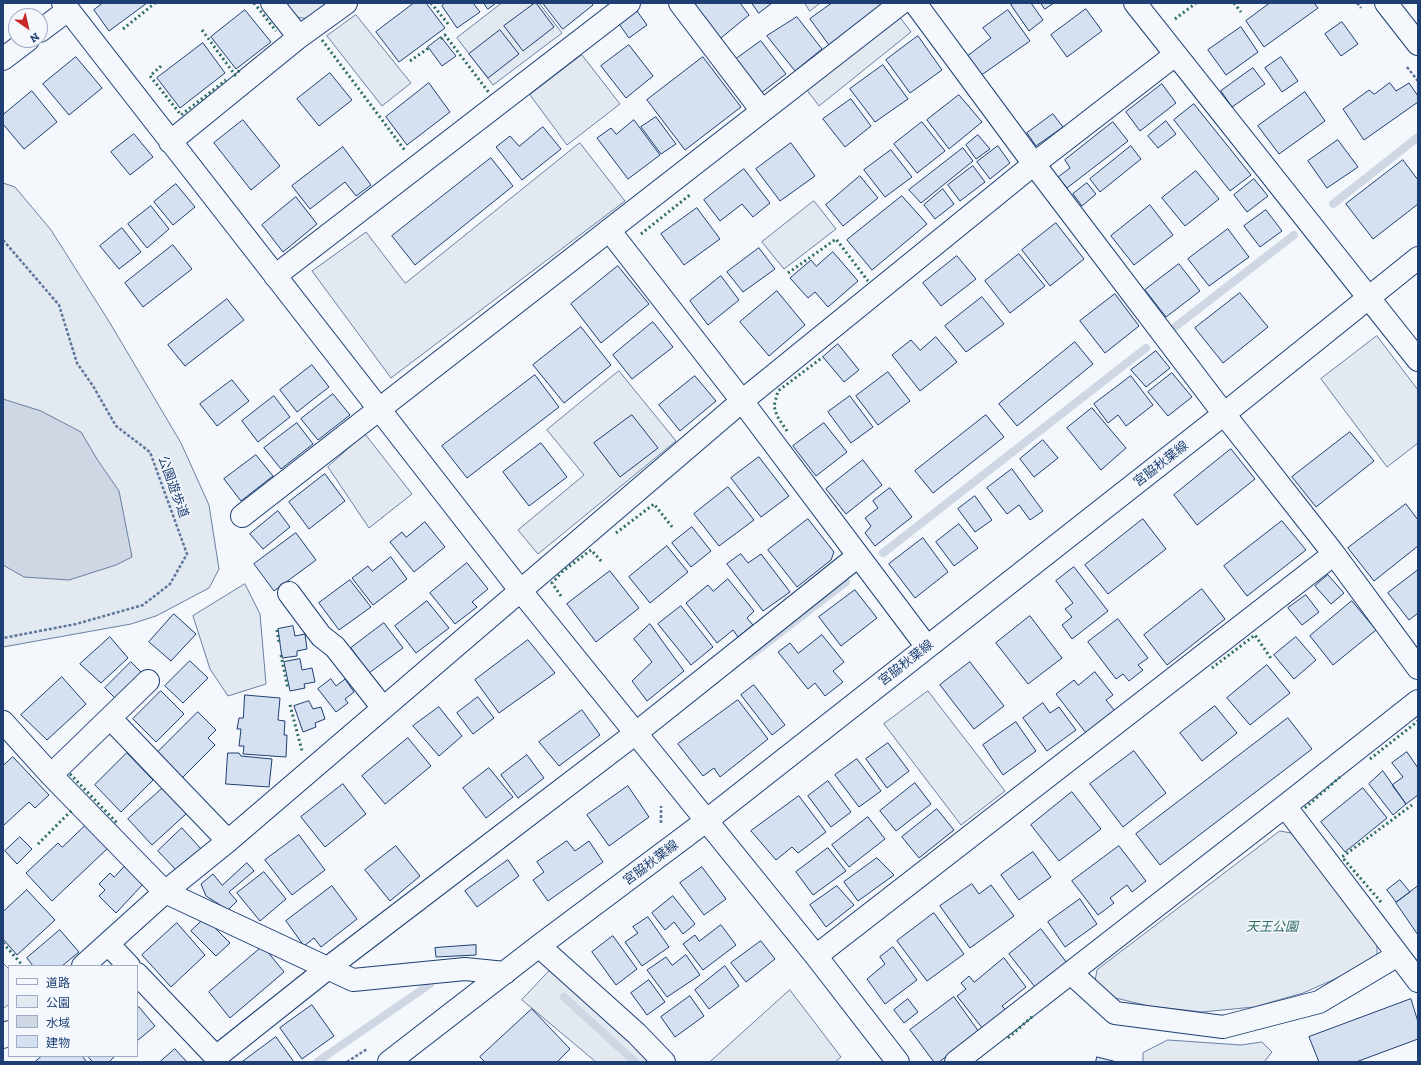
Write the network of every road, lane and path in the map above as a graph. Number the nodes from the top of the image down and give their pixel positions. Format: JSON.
{"nodes":[{"id":1,"x":272,"y":3,"type":"edge"},
{"id":2,"x":346,"y":3,"type":"edge"},
{"id":3,"x":629,"y":3,"type":"edge"},
{"id":4,"x":680,"y":3,"type":"edge"},
{"id":5,"x":901,"y":3,"type":"edge"},
{"id":6,"x":915,"y":3,"type":"edge"},
{"id":7,"x":1135,"y":3,"type":"edge"},
{"id":8,"x":1386,"y":3,"type":"edge"},
{"id":9,"x":65,"y":6,"type":"edge"},
{"id":10,"x":48,"y":23,"type":"edge"},
{"id":11,"x":299,"y":37,"type":"junction"},
{"id":12,"x":1418,"y":44,"type":"edge"},
{"id":13,"x":17,"y":48,"type":"edge"},
{"id":14,"x":1175,"y":55,"type":"junction"},
{"id":15,"x":3,"y":59,"type":"edge"},
{"id":16,"x":762,"y":111,"type":"junction"},
{"id":17,"x":170,"y":142,"type":"junction"},
{"id":18,"x":1034,"y":164,"type":"junction"},
{"id":19,"x":609,"y":230,"type":"junction"},
{"id":20,"x":3,"y":240,"type":"edge"},
{"id":21,"x":1418,"y":258,"type":"edge"},
{"id":22,"x":275,"y":276,"type":"junction"},
{"id":23,"x":1369,"y":297,"type":"junction"},
{"id":24,"x":1418,"y":360,"type":"edge"},
{"id":25,"x":742,"y":401,"type":"junction"},
{"id":26,"x":379,"y":409,"type":"junction"},
{"id":27,"x":1224,"y":414,"type":"junction"},
{"id":28,"x":242,"y":516,"type":"dead end"},
{"id":29,"x":1334,"y":554,"type":"junction"},
{"id":30,"x":858,"y":556,"type":"junction"},
{"id":31,"x":520,"y":590,"type":"junction"},
{"id":32,"x":289,"y":594,"type":"dead end"},
{"id":33,"x":3,"y":638,"type":"edge"},
{"id":34,"x":927,"y":647,"type":"junction"},
{"id":35,"x":1418,"y":668,"type":"edge"},
{"id":36,"x":148,"y":681,"type":"dead end"},
{"id":37,"x":1418,"y":701,"type":"edge"},
{"id":38,"x":383,"y":708,"type":"junction"},
{"id":39,"x":110,"y":718,"type":"junction"},
{"id":40,"x":3,"y":722,"type":"edge"},
{"id":41,"x":636,"y":733,"type":"junction"},
{"id":42,"x":51,"y":775,"type":"junction"},
{"id":43,"x":661,"y":803,"type":"dead end"},
{"id":44,"x":1285,"y":806,"type":"junction"},
{"id":45,"x":706,"y":821,"type":"junction"},
{"id":46,"x":660,"y":830,"type":"dead end"},
{"id":47,"x":228,"y":841,"type":"junction"},
{"id":48,"x":165,"y":892,"type":"junction"},
{"id":49,"x":108,"y":944,"type":"junction"},
{"id":50,"x":539,"y":946,"type":"junction"},
{"id":51,"x":1398,"y":955,"type":"junction"},
{"id":52,"x":816,"y":956,"type":"junction"},
{"id":53,"x":84,"y":965,"type":"edge"},
{"id":54,"x":129,"y":965,"type":"edge"},
{"id":55,"x":328,"y":968,"type":"junction"},
{"id":56,"x":505,"y":973,"type":"junction"},
{"id":57,"x":1071,"y":973,"type":"junction"},
{"id":58,"x":138,"y":975,"type":"edge"},
{"id":59,"x":1418,"y":981,"type":"edge"},
{"id":60,"x":370,"y":1047,"type":"dead end"},
{"id":61,"x":347,"y":1062,"type":"edge"},
{"id":62,"x":389,"y":1062,"type":"edge"},
{"id":63,"x":664,"y":1062,"type":"edge"},
{"id":64,"x":898,"y":1062,"type":"edge"},
{"id":65,"x":956,"y":1062,"type":"edge"}],
"edges":[{"from":1,"to":11,"type":"street"},
{"from":2,"to":11,"type":"street"},
{"from":3,"to":22,"type":"street"},
{"from":4,"to":16,"type":"street"},
{"from":5,"to":16,"type":"street"},
{"from":6,"to":18,"type":"street"},
{"from":7,"to":14,"type":"street"},
{"from":8,"to":12,"type":"street"},
{"from":9,"to":10,"type":"street"},
{"from":9,"to":17,"type":"street"},
{"from":11,"to":17,"type":"street"},
{"from":13,"to":15,"type":"street"},
{"from":14,"to":18,"type":"street"},
{"from":14,"to":23,"type":"street"},
{"from":16,"to":19,"type":"street"},
{"from":17,"to":22,"type":"street"},
{"from":18,"to":25,"type":"street"},
{"from":18,"to":27,"type":"street"},
{"from":19,"to":25,"type":"street"},
{"from":19,"to":26,"type":"street"},
{"from":20,"to":33,"type":"path","name":"公園遊歩道"},
{"from":21,"to":23,"type":"street","name":"宮脇秋葉線"},
{"from":22,"to":26,"type":"street"},
{"from":23,"to":24,"type":"street"},
{"from":23,"to":27,"type":"street","name":"宮脇秋葉線"},
{"from":25,"to":30,"type":"street"},
{"from":25,"to":31,"type":"street"},
{"from":26,"to":28,"type":"street"},
{"from":26,"to":31,"type":"street"},
{"from":27,"to":29,"type":"street"},
{"from":27,"to":34,"type":"street","name":"宮脇秋葉線"},
{"from":29,"to":35,"type":"street"},
{"from":29,"to":52,"type":"street"},
{"from":30,"to":34,"type":"street"},
{"from":30,"to":41,"type":"street"},
{"from":31,"to":38,"type":"street"},
{"from":31,"to":41,"type":"street"},
{"from":32,"to":38,"type":"street"},
{"from":34,"to":45,"type":"street","name":"宮脇秋葉線"},
{"from":36,"to":39,"type":"street"},
{"from":37,"to":44,"type":"street"},
{"from":38,"to":47,"type":"street"},
{"from":39,"to":42,"type":"street"},
{"from":39,"to":47,"type":"street"},
{"from":40,"to":42,"type":"street"},
{"from":41,"to":45,"type":"street"},
{"from":41,"to":55,"type":"street"},
{"from":42,"to":48,"type":"street"},
{"from":43,"to":46,"type":"path"},
{"from":44,"to":51,"type":"street"},
{"from":44,"to":57,"type":"street"},
{"from":45,"to":50,"type":"street","name":"宮脇秋葉線"},
{"from":45,"to":52,"type":"street"},
{"from":47,"to":48,"type":"street"},
{"from":48,"to":49,"type":"street"},
{"from":48,"to":55,"type":"street"},
{"from":49,"to":53,"type":"street"},
{"from":49,"to":54,"type":"street"},
{"from":50,"to":56,"type":"street","name":"宮脇秋葉線"},
{"from":50,"to":63,"type":"street"},
{"from":51,"to":57,"type":"street"},
{"from":51,"to":59,"type":"street"},
{"from":52,"to":64,"type":"street"},
{"from":55,"to":56,"type":"street"},
{"from":55,"to":58,"type":"street"},
{"from":56,"to":62,"type":"street","name":"宮脇秋葉線"},
{"from":57,"to":65,"type":"street"},
{"from":60,"to":61,"type":"path"}]}
